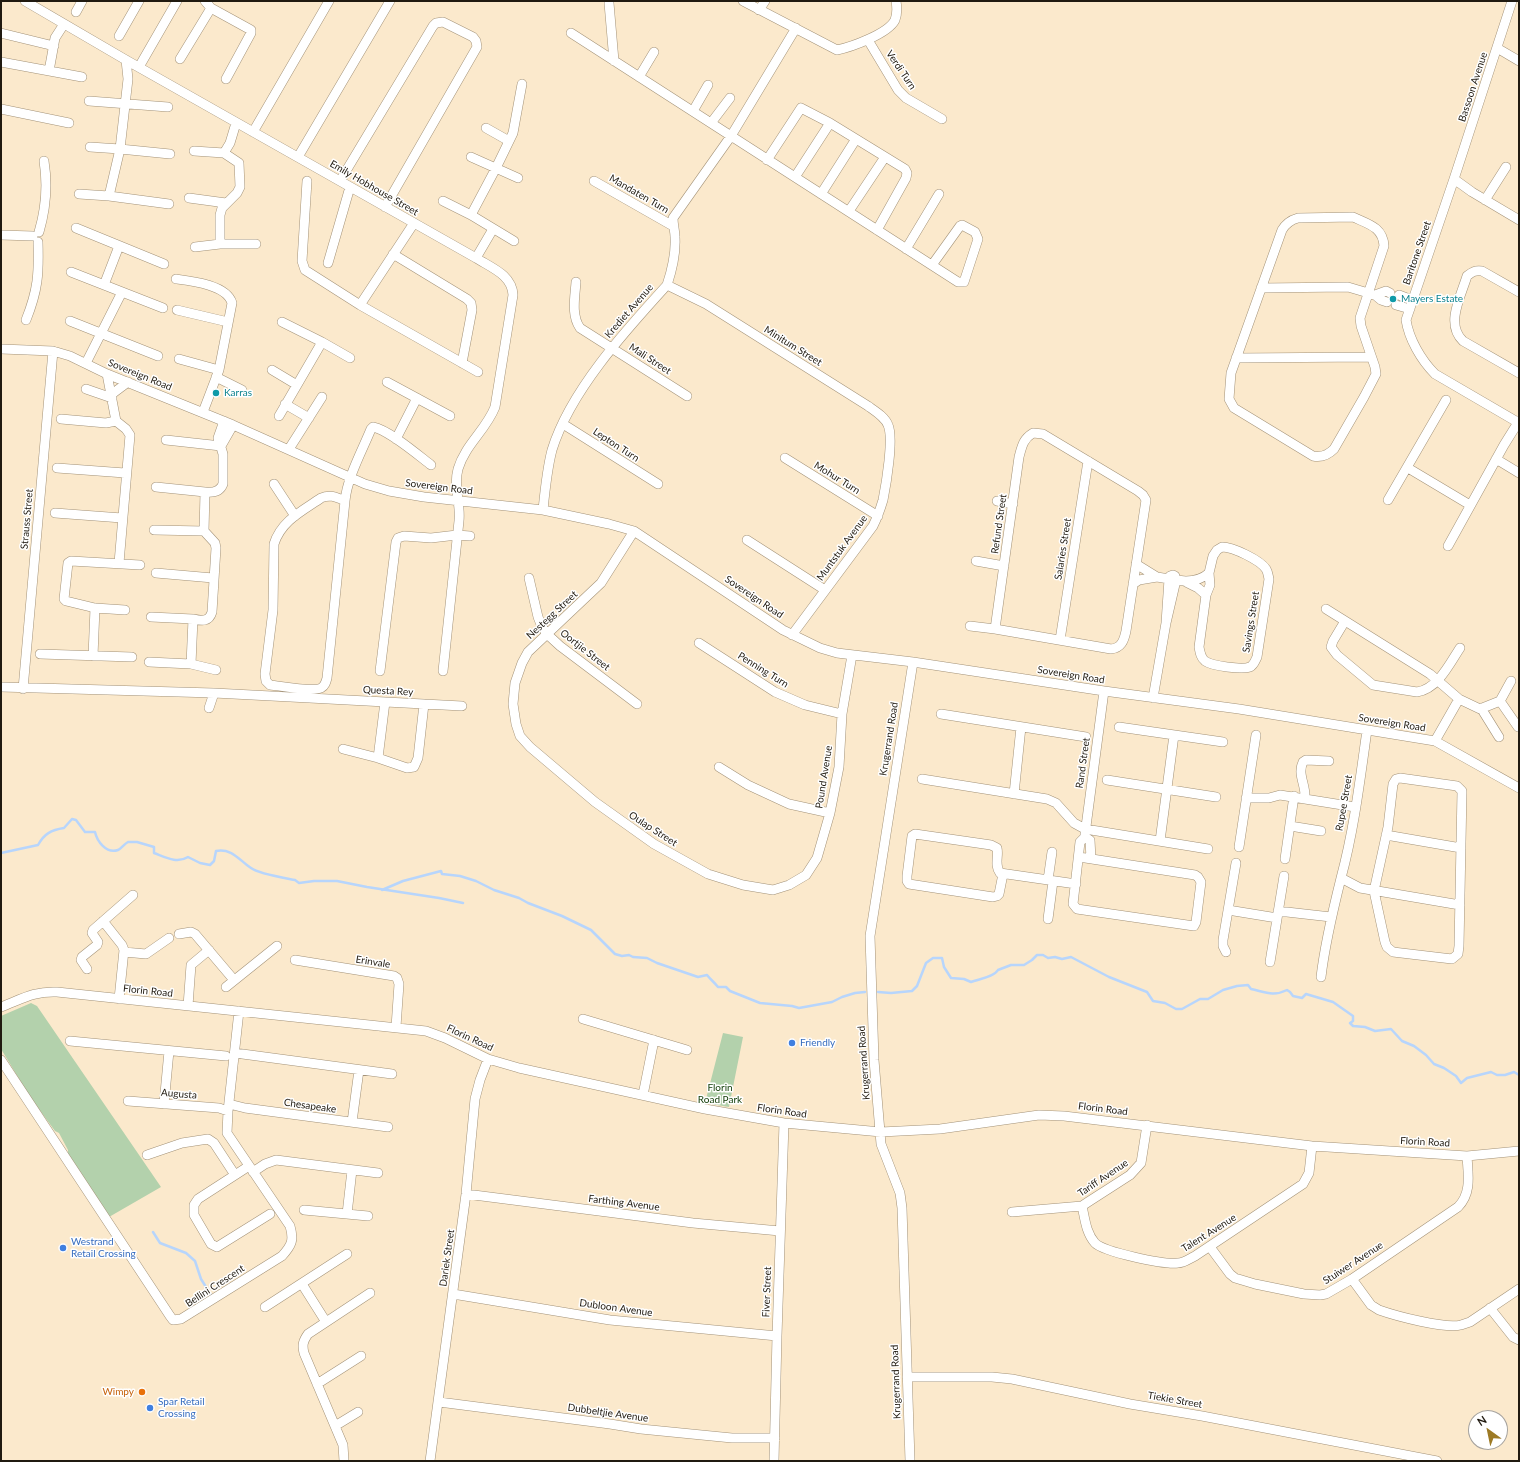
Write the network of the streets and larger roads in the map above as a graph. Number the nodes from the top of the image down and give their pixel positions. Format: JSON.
{"nodes":[{"id":1,"x":25,"y":1,"type":"edge"},
{"id":2,"x":82,"y":1,"type":"edge"},
{"id":3,"x":139,"y":1,"type":"edge"},
{"id":4,"x":177,"y":1,"type":"edge"},
{"id":5,"x":329,"y":1,"type":"edge"},
{"id":6,"x":390,"y":1,"type":"edge"},
{"id":7,"x":743,"y":1,"type":"edge"},
{"id":8,"x":765,"y":1,"type":"edge"},
{"id":9,"x":896,"y":1,"type":"edge"},
{"id":10,"x":1512,"y":1,"type":"edge"},
{"id":11,"x":609,"y":3,"type":"dead end"},
{"id":12,"x":40,"y":4,"type":"edge"},
{"id":13,"x":208,"y":4,"type":"edge"},
{"id":14,"x":759,"y":10,"type":"junction"},
{"id":15,"x":76,"y":12,"type":"dead end"},
{"id":16,"x":64,"y":24,"type":"junction"},
{"id":17,"x":796,"y":28,"type":"junction"},
{"id":18,"x":1,"y":33,"type":"edge"},
{"id":19,"x":571,"y":33,"type":"dead end"},
{"id":20,"x":120,"y":36,"type":"dead end"},
{"id":21,"x":868,"y":40,"type":"junction"},
{"id":22,"x":54,"y":46,"type":"junction"},
{"id":23,"x":1497,"y":48,"type":"junction"},
{"id":24,"x":654,"y":52,"type":"dead end"},
{"id":25,"x":180,"y":59,"type":"dead end"},
{"id":26,"x":126,"y":60,"type":"junction"},
{"id":27,"x":614,"y":61,"type":"junction"},
{"id":28,"x":1519,"y":61,"type":"edge"},
{"id":29,"x":1,"y":62,"type":"edge"},
{"id":30,"x":139,"y":67,"type":"junction"},
{"id":31,"x":49,"y":71,"type":"junction"},
{"id":32,"x":82,"y":77,"type":"dead end"},
{"id":33,"x":639,"y":77,"type":"junction"},
{"id":34,"x":226,"y":79,"type":"dead end"},
{"id":35,"x":522,"y":84,"type":"dead end"},
{"id":36,"x":708,"y":85,"type":"dead end"},
{"id":37,"x":730,"y":98,"type":"dead end"},
{"id":38,"x":90,"y":101,"type":"dead end"},
{"id":39,"x":125,"y":103,"type":"junction"},
{"id":40,"x":168,"y":107,"type":"dead end"},
{"id":41,"x":1,"y":109,"type":"edge"},
{"id":42,"x":692,"y":111,"type":"junction"},
{"id":43,"x":942,"y":119,"type":"dead end"},
{"id":44,"x":69,"y":123,"type":"dead end"},
{"id":45,"x":236,"y":123,"type":"junction"},
{"id":46,"x":711,"y":123,"type":"junction"},
{"id":47,"x":830,"y":123,"type":"junction"},
{"id":48,"x":486,"y":128,"type":"dead end"},
{"id":49,"x":253,"y":132,"type":"junction"},
{"id":50,"x":731,"y":136,"type":"junction"},
{"id":51,"x":856,"y":139,"type":"junction"},
{"id":52,"x":509,"y":141,"type":"junction"},
{"id":53,"x":90,"y":147,"type":"dead end"},
{"id":54,"x":120,"y":149,"type":"junction"},
{"id":55,"x":194,"y":151,"type":"dead end"},
{"id":56,"x":224,"y":153,"type":"junction"},
{"id":57,"x":170,"y":154,"type":"dead end"},
{"id":58,"x":298,"y":157,"type":"junction"},
{"id":59,"x":471,"y":157,"type":"dead end"},
{"id":60,"x":885,"y":157,"type":"junction"},
{"id":61,"x":44,"y":160,"type":"dead end"},
{"id":62,"x":767,"y":160,"type":"junction"},
{"id":63,"x":1506,"y":167,"type":"dead end"},
{"id":64,"x":496,"y":168,"type":"junction"},
{"id":65,"x":795,"y":177,"type":"junction"},
{"id":66,"x":518,"y":178,"type":"dead end"},
{"id":67,"x":1454,"y":179,"type":"junction"},
{"id":68,"x":307,"y":181,"type":"dead end"},
{"id":69,"x":340,"y":181,"type":"junction"},
{"id":70,"x":594,"y":181,"type":"dead end"},
{"id":71,"x":350,"y":187,"type":"junction"},
{"id":72,"x":79,"y":194,"type":"dead end"},
{"id":73,"x":822,"y":194,"type":"junction"},
{"id":74,"x":939,"y":194,"type":"dead end"},
{"id":75,"x":109,"y":196,"type":"junction"},
{"id":76,"x":189,"y":198,"type":"dead end"},
{"id":77,"x":1485,"y":200,"type":"junction"},
{"id":78,"x":443,"y":201,"type":"dead end"},
{"id":79,"x":226,"y":203,"type":"junction"},
{"id":80,"x":169,"y":204,"type":"dead end"},
{"id":81,"x":385,"y":207,"type":"junction"},
{"id":82,"x":848,"y":211,"type":"junction"},
{"id":83,"x":471,"y":215,"type":"junction"},
{"id":84,"x":1519,"y":220,"type":"edge"},
{"id":85,"x":414,"y":223,"type":"junction"},
{"id":86,"x":673,"y":226,"type":"junction"},
{"id":87,"x":76,"y":228,"type":"dead end"},
{"id":88,"x":493,"y":229,"type":"junction"},
{"id":89,"x":877,"y":230,"type":"junction"},
{"id":90,"x":1,"y":235,"type":"edge"},
{"id":91,"x":37,"y":237,"type":"junction"},
{"id":92,"x":514,"y":241,"type":"dead end"},
{"id":93,"x":220,"y":244,"type":"junction"},
{"id":94,"x":256,"y":244,"type":"dead end"},
{"id":95,"x":119,"y":246,"type":"junction"},
{"id":96,"x":195,"y":247,"type":"dead end"},
{"id":97,"x":906,"y":248,"type":"junction"},
{"id":98,"x":393,"y":254,"type":"junction"},
{"id":99,"x":476,"y":258,"type":"junction"},
{"id":100,"x":328,"y":263,"type":"dead end"},
{"id":101,"x":164,"y":264,"type":"dead end"},
{"id":102,"x":932,"y":265,"type":"junction"},
{"id":103,"x":71,"y":272,"type":"dead end"},
{"id":104,"x":176,"y":279,"type":"dead end"},
{"id":105,"x":576,"y":282,"type":"dead end"},
{"id":106,"x":104,"y":285,"type":"junction"},
{"id":107,"x":667,"y":285,"type":"junction"},
{"id":108,"x":1261,"y":288,"type":"junction"},
{"id":109,"x":122,"y":292,"type":"junction"},
{"id":110,"x":1519,"y":292,"type":"edge"},
{"id":111,"x":1372,"y":293,"type":"junction"},
{"id":112,"x":1412,"y":300,"type":"junction"},
{"id":113,"x":360,"y":305,"type":"junction"},
{"id":114,"x":163,"y":308,"type":"dead end"},
{"id":115,"x":1410,"y":309,"type":"junction"},
{"id":116,"x":177,"y":310,"type":"dead end"},
{"id":117,"x":26,"y":320,"type":"dead end"},
{"id":118,"x":70,"y":320,"type":"dead end"},
{"id":119,"x":228,"y":322,"type":"junction"},
{"id":120,"x":282,"y":322,"type":"dead end"},
{"id":121,"x":101,"y":332,"type":"junction"},
{"id":122,"x":322,"y":342,"type":"junction"},
{"id":123,"x":612,"y":348,"type":"junction"},
{"id":124,"x":1,"y":349,"type":"edge"},
{"id":125,"x":53,"y":351,"type":"junction"},
{"id":126,"x":158,"y":356,"type":"dead end"},
{"id":127,"x":1372,"y":357,"type":"junction"},
{"id":128,"x":350,"y":358,"type":"dead end"},
{"id":129,"x":1236,"y":358,"type":"junction"},
{"id":130,"x":179,"y":359,"type":"dead end"},
{"id":131,"x":86,"y":363,"type":"junction"},
{"id":132,"x":462,"y":363,"type":"junction"},
{"id":133,"x":272,"y":370,"type":"dead end"},
{"id":134,"x":478,"y":372,"type":"dead end"},
{"id":135,"x":218,"y":373,"type":"junction"},
{"id":136,"x":1519,"y":373,"type":"edge"},
{"id":137,"x":107,"y":374,"type":"junction"},
{"id":138,"x":128,"y":382,"type":"junction"},
{"id":139,"x":387,"y":382,"type":"dead end"},
{"id":140,"x":297,"y":385,"type":"junction"},
{"id":141,"x":86,"y":389,"type":"dead end"},
{"id":142,"x":242,"y":390,"type":"dead end"},
{"id":143,"x":112,"y":396,"type":"junction"},
{"id":144,"x":687,"y":396,"type":"dead end"},
{"id":145,"x":322,"y":397,"type":"dead end"},
{"id":146,"x":417,"y":398,"type":"junction"},
{"id":147,"x":1446,"y":400,"type":"dead end"},
{"id":148,"x":285,"y":404,"type":"junction"},
{"id":149,"x":203,"y":412,"type":"junction"},
{"id":150,"x":279,"y":416,"type":"dead end"},
{"id":151,"x":450,"y":416,"type":"dead end"},
{"id":152,"x":310,"y":418,"type":"junction"},
{"id":153,"x":61,"y":419,"type":"dead end"},
{"id":154,"x":116,"y":421,"type":"junction"},
{"id":155,"x":1519,"y":422,"type":"edge"},
{"id":156,"x":229,"y":423,"type":"junction"},
{"id":157,"x":563,"y":424,"type":"junction"},
{"id":158,"x":396,"y":439,"type":"junction"},
{"id":159,"x":166,"y":440,"type":"dead end"},
{"id":160,"x":892,"y":440,"type":"joint"},
{"id":161,"x":221,"y":446,"type":"junction"},
{"id":162,"x":289,"y":449,"type":"junction"},
{"id":163,"x":785,"y":458,"type":"dead end"},
{"id":164,"x":1496,"y":459,"type":"junction"},
{"id":165,"x":1088,"y":461,"type":"junction"},
{"id":166,"x":431,"y":465,"type":"dead end"},
{"id":167,"x":57,"y":468,"type":"dead end"},
{"id":168,"x":1408,"y":468,"type":"junction"},
{"id":169,"x":125,"y":473,"type":"junction"},
{"id":170,"x":1519,"y":473,"type":"edge"},
{"id":171,"x":350,"y":478,"type":"junction"},
{"id":172,"x":274,"y":484,"type":"dead end"},
{"id":173,"x":658,"y":484,"type":"dead end"},
{"id":174,"x":156,"y":487,"type":"dead end"},
{"id":175,"x":205,"y":492,"type":"junction"},
{"id":176,"x":457,"y":500,"type":"junction"},
{"id":177,"x":1388,"y":500,"type":"dead end"},
{"id":178,"x":344,"y":501,"type":"junction"},
{"id":179,"x":997,"y":501,"type":"dead end"},
{"id":180,"x":1013,"y":504,"type":"junction"},
{"id":181,"x":1470,"y":505,"type":"junction"},
{"id":182,"x":543,"y":510,"type":"junction"},
{"id":183,"x":55,"y":513,"type":"dead end"},
{"id":184,"x":295,"y":516,"type":"junction"},
{"id":185,"x":878,"y":516,"type":"junction"},
{"id":186,"x":122,"y":518,"type":"junction"},
{"id":187,"x":154,"y":530,"type":"dead end"},
{"id":188,"x":204,"y":531,"type":"junction"},
{"id":189,"x":634,"y":531,"type":"junction"},
{"id":190,"x":457,"y":535,"type":"junction"},
{"id":191,"x":470,"y":536,"type":"dead end"},
{"id":192,"x":747,"y":540,"type":"dead end"},
{"id":193,"x":1448,"y":546,"type":"dead end"},
{"id":194,"x":976,"y":561,"type":"dead end"},
{"id":195,"x":119,"y":563,"type":"junction"},
{"id":196,"x":1136,"y":564,"type":"junction"},
{"id":197,"x":140,"y":565,"type":"dead end"},
{"id":198,"x":1004,"y":566,"type":"junction"},
{"id":199,"x":156,"y":573,"type":"dead end"},
{"id":200,"x":1209,"y":574,"type":"junction"},
{"id":201,"x":1157,"y":577,"type":"junction"},
{"id":202,"x":214,"y":578,"type":"junction"},
{"id":203,"x":529,"y":578,"type":"dead end"},
{"id":204,"x":1176,"y":580,"type":"junction"},
{"id":205,"x":1133,"y":584,"type":"junction"},
{"id":206,"x":826,"y":590,"type":"junction"},
{"id":207,"x":1206,"y":595,"type":"junction"},
{"id":208,"x":95,"y":608,"type":"junction"},
{"id":209,"x":1326,"y":609,"type":"dead end"},
{"id":210,"x":126,"y":610,"type":"dead end"},
{"id":211,"x":151,"y":617,"type":"dead end"},
{"id":212,"x":193,"y":619,"type":"junction"},
{"id":213,"x":1345,"y":621,"type":"junction"},
{"id":214,"x":970,"y":626,"type":"dead end"},
{"id":215,"x":995,"y":629,"type":"junction"},
{"id":216,"x":547,"y":634,"type":"junction"},
{"id":217,"x":792,"y":635,"type":"junction"},
{"id":218,"x":1060,"y":640,"type":"junction"},
{"id":219,"x":699,"y":643,"type":"dead end"},
{"id":220,"x":1460,"y":648,"type":"dead end"},
{"id":221,"x":40,"y":654,"type":"dead end"},
{"id":222,"x":852,"y":655,"type":"junction"},
{"id":223,"x":93,"y":656,"type":"junction"},
{"id":224,"x":132,"y":657,"type":"dead end"},
{"id":225,"x":149,"y":662,"type":"dead end"},
{"id":226,"x":913,"y":662,"type":"junction"},
{"id":227,"x":191,"y":664,"type":"junction"},
{"id":228,"x":216,"y":670,"type":"dead end"},
{"id":229,"x":380,"y":671,"type":"dead end"},
{"id":230,"x":443,"y":671,"type":"dead end"},
{"id":231,"x":1438,"y":680,"type":"junction"},
{"id":232,"x":1511,"y":681,"type":"dead end"},
{"id":233,"x":1,"y":687,"type":"edge"},
{"id":234,"x":23,"y":689,"type":"junction"},
{"id":235,"x":1104,"y":691,"type":"junction"},
{"id":236,"x":214,"y":694,"type":"junction"},
{"id":237,"x":1153,"y":698,"type":"junction"},
{"id":238,"x":1459,"y":700,"type":"junction"},
{"id":239,"x":1500,"y":701,"type":"junction"},
{"id":240,"x":385,"y":702,"type":"junction"},
{"id":241,"x":424,"y":704,"type":"junction"},
{"id":242,"x":638,"y":704,"type":"dead end"},
{"id":243,"x":462,"y":706,"type":"dead end"},
{"id":244,"x":209,"y":708,"type":"dead end"},
{"id":245,"x":1481,"y":708,"type":"junction"},
{"id":246,"x":842,"y":714,"type":"junction"},
{"id":247,"x":941,"y":714,"type":"dead end"},
{"id":248,"x":516,"y":724,"type":"joint"},
{"id":249,"x":1022,"y":727,"type":"junction"},
{"id":250,"x":1119,"y":727,"type":"dead end"},
{"id":251,"x":1518,"y":727,"type":"dead end"},
{"id":252,"x":1367,"y":730,"type":"junction"},
{"id":253,"x":1256,"y":734,"type":"dead end"},
{"id":254,"x":1174,"y":735,"type":"junction"},
{"id":255,"x":1086,"y":737,"type":"dead end"},
{"id":256,"x":1500,"y":737,"type":"dead end"},
{"id":257,"x":1435,"y":741,"type":"junction"},
{"id":258,"x":1223,"y":742,"type":"dead end"},
{"id":259,"x":343,"y":749,"type":"dead end"},
{"id":260,"x":378,"y":758,"type":"junction"},
{"id":261,"x":1329,"y":761,"type":"dead end"},
{"id":262,"x":719,"y":767,"type":"dead end"},
{"id":263,"x":922,"y":779,"type":"dead end"},
{"id":264,"x":1107,"y":780,"type":"dead end"},
{"id":265,"x":1519,"y":788,"type":"edge"},
{"id":266,"x":1167,"y":789,"type":"junction"},
{"id":267,"x":1014,"y":794,"type":"junction"},
{"id":268,"x":1294,"y":796,"type":"junction"},
{"id":269,"x":1216,"y":797,"type":"dead end"},
{"id":270,"x":1246,"y":798,"type":"junction"},
{"id":271,"x":1305,"y":798,"type":"junction"},
{"id":272,"x":1355,"y":807,"type":"junction"},
{"id":273,"x":830,"y":813,"type":"junction"},
{"id":274,"x":1290,"y":826,"type":"junction"},
{"id":275,"x":1321,"y":831,"type":"dead end"},
{"id":276,"x":1085,"y":833,"type":"junction"},
{"id":277,"x":1386,"y":835,"type":"junction"},
{"id":278,"x":1160,"y":841,"type":"junction"},
{"id":279,"x":1239,"y":847,"type":"dead end"},
{"id":280,"x":1461,"y":848,"type":"junction"},
{"id":281,"x":1208,"y":849,"type":"dead end"},
{"id":282,"x":1052,"y":852,"type":"dead end"},
{"id":283,"x":1079,"y":857,"type":"junction"},
{"id":284,"x":1091,"y":859,"type":"junction"},
{"id":285,"x":1285,"y":860,"type":"dead end"},
{"id":286,"x":1236,"y":862,"type":"dead end"},
{"id":287,"x":1003,"y":874,"type":"junction"},
{"id":288,"x":806,"y":875,"type":"joint"},
{"id":289,"x":1284,"y":876,"type":"dead end"},
{"id":290,"x":1341,"y":878,"type":"junction"},
{"id":291,"x":1050,"y":880,"type":"junction"},
{"id":292,"x":1076,"y":884,"type":"junction"},
{"id":293,"x":1374,"y":891,"type":"junction"},
{"id":294,"x":133,"y":895,"type":"dead end"},
{"id":295,"x":1460,"y":905,"type":"junction"},
{"id":296,"x":1228,"y":910,"type":"junction"},
{"id":297,"x":1277,"y":915,"type":"junction"},
{"id":298,"x":1331,"y":917,"type":"junction"},
{"id":299,"x":1048,"y":918,"type":"dead end"},
{"id":300,"x":103,"y":921,"type":"junction"},
{"id":301,"x":179,"y":934,"type":"dead end"},
{"id":302,"x":169,"y":938,"type":"dead end"},
{"id":303,"x":278,"y":946,"type":"dead end"},
{"id":304,"x":209,"y":950,"type":"junction"},
{"id":305,"x":124,"y":952,"type":"junction"},
{"id":306,"x":1226,"y":952,"type":"dead end"},
{"id":307,"x":295,"y":960,"type":"dead end"},
{"id":308,"x":1270,"y":962,"type":"dead end"},
{"id":309,"x":87,"y":969,"type":"dead end"},
{"id":310,"x":1321,"y":977,"type":"dead end"},
{"id":311,"x":234,"y":980,"type":"junction"},
{"id":312,"x":226,"y":987,"type":"dead end"},
{"id":313,"x":119,"y":999,"type":"junction"},
{"id":314,"x":188,"y":1006,"type":"junction"},
{"id":315,"x":3,"y":1007,"type":"edge"},
{"id":316,"x":239,"y":1011,"type":"junction"},
{"id":317,"x":583,"y":1019,"type":"dead end"},
{"id":318,"x":396,"y":1027,"type":"junction"},
{"id":319,"x":654,"y":1040,"type":"junction"},
{"id":320,"x":70,"y":1041,"type":"dead end"},
{"id":321,"x":688,"y":1050,"type":"dead end"},
{"id":322,"x":169,"y":1051,"type":"junction"},
{"id":323,"x":230,"y":1055,"type":"junction"},
{"id":324,"x":488,"y":1059,"type":"junction"},
{"id":325,"x":1,"y":1060,"type":"edge"},
{"id":326,"x":359,"y":1070,"type":"junction"},
{"id":327,"x":392,"y":1074,"type":"dead end"},
{"id":328,"x":643,"y":1095,"type":"junction"},
{"id":329,"x":128,"y":1101,"type":"dead end"},
{"id":330,"x":164,"y":1104,"type":"junction"},
{"id":331,"x":229,"y":1107,"type":"junction"},
{"id":332,"x":352,"y":1122,"type":"junction"},
{"id":333,"x":784,"y":1123,"type":"junction"},
{"id":334,"x":1148,"y":1125,"type":"junction"},
{"id":335,"x":388,"y":1127,"type":"dead end"},
{"id":336,"x":881,"y":1132,"type":"junction"},
{"id":337,"x":1312,"y":1146,"type":"junction"},
{"id":338,"x":1519,"y":1151,"type":"edge"},
{"id":339,"x":146,"y":1155,"type":"dead end"},
{"id":340,"x":1467,"y":1156,"type":"junction"},
{"id":341,"x":251,"y":1169,"type":"junction"},
{"id":342,"x":352,"y":1170,"type":"junction"},
{"id":343,"x":378,"y":1173,"type":"dead end"},
{"id":344,"x":235,"y":1175,"type":"junction"},
{"id":345,"x":466,"y":1194,"type":"junction"},
{"id":346,"x":1082,"y":1206,"type":"junction"},
{"id":347,"x":304,"y":1210,"type":"dead end"},
{"id":348,"x":1012,"y":1212,"type":"dead end"},
{"id":349,"x":270,"y":1214,"type":"dead end"},
{"id":350,"x":347,"y":1214,"type":"junction"},
{"id":351,"x":368,"y":1216,"type":"dead end"},
{"id":352,"x":780,"y":1231,"type":"junction"},
{"id":353,"x":1210,"y":1247,"type":"junction"},
{"id":354,"x":347,"y":1254,"type":"dead end"},
{"id":355,"x":1352,"y":1279,"type":"junction"},
{"id":356,"x":302,"y":1284,"type":"junction"},
{"id":357,"x":1519,"y":1289,"type":"edge"},
{"id":358,"x":370,"y":1293,"type":"dead end"},
{"id":359,"x":453,"y":1294,"type":"junction"},
{"id":360,"x":265,"y":1307,"type":"dead end"},
{"id":361,"x":1490,"y":1308,"type":"junction"},
{"id":362,"x":326,"y":1322,"type":"junction"},
{"id":363,"x":777,"y":1336,"type":"junction"},
{"id":364,"x":1519,"y":1340,"type":"edge"},
{"id":365,"x":361,"y":1356,"type":"dead end"},
{"id":366,"x":907,"y":1377,"type":"junction"},
{"id":367,"x":317,"y":1384,"type":"junction"},
{"id":368,"x":439,"y":1402,"type":"junction"},
{"id":369,"x":358,"y":1412,"type":"dead end"},
{"id":370,"x":335,"y":1426,"type":"junction"},
{"id":371,"x":775,"y":1438,"type":"junction"},
{"id":372,"x":344,"y":1461,"type":"edge"},
{"id":373,"x":430,"y":1461,"type":"edge"},
{"id":374,"x":774,"y":1461,"type":"edge"},
{"id":375,"x":910,"y":1461,"type":"edge"},
{"id":376,"x":1437,"y":1461,"type":"edge"}],
"edges":[{"from":1,"to":12,"type":"street","name":"Emily Hobhouse Street"},
{"from":2,"to":15,"type":"street"},
{"from":3,"to":20,"type":"street"},
{"from":4,"to":30,"type":"street"},
{"from":5,"to":49,"type":"street"},
{"from":6,"to":58,"type":"street"},
{"from":7,"to":14,"type":"street"},
{"from":8,"to":14,"type":"street"},
{"from":9,"to":21,"type":"street"},
{"from":10,"to":23,"type":"street","name":"Bassoon Avenue"},
{"from":11,"to":27,"type":"street"},
{"from":12,"to":16,"type":"street","name":"Emily Hobhouse Street"},
{"from":13,"to":25,"type":"street"},
{"from":13,"to":34,"type":"street"},
{"from":14,"to":17,"type":"street"},
{"from":16,"to":22,"type":"street"},
{"from":16,"to":26,"type":"street","name":"Emily Hobhouse Street"},
{"from":17,"to":21,"type":"street"},
{"from":17,"to":50,"type":"street","name":"Krediet Avenue"},
{"from":18,"to":22,"type":"street"},
{"from":19,"to":27,"type":"street"},
{"from":21,"to":43,"type":"street","name":"Verdi Turn"},
{"from":22,"to":31,"type":"street"},
{"from":23,"to":28,"type":"street"},
{"from":23,"to":67,"type":"street","name":"Bassoon Avenue"},
{"from":24,"to":33,"type":"street"},
{"from":26,"to":30,"type":"street","name":"Emily Hobhouse Street"},
{"from":26,"to":39,"type":"street"},
{"from":27,"to":33,"type":"street"},
{"from":29,"to":31,"type":"street"},
{"from":30,"to":45,"type":"street","name":"Emily Hobhouse Street"},
{"from":31,"to":32,"type":"street"},
{"from":33,"to":42,"type":"street"},
{"from":35,"to":52,"type":"street"},
{"from":36,"to":42,"type":"street"},
{"from":37,"to":46,"type":"street"},
{"from":38,"to":39,"type":"street"},
{"from":39,"to":40,"type":"street"},
{"from":39,"to":54,"type":"street"},
{"from":41,"to":44,"type":"street"},
{"from":42,"to":46,"type":"street"},
{"from":45,"to":49,"type":"street","name":"Emily Hobhouse Street"},
{"from":45,"to":56,"type":"street"},
{"from":46,"to":50,"type":"street"},
{"from":47,"to":51,"type":"street"},
{"from":47,"to":62,"type":"street"},
{"from":47,"to":65,"type":"street"},
{"from":48,"to":52,"type":"street"},
{"from":49,"to":58,"type":"street","name":"Emily Hobhouse Street"},
{"from":50,"to":62,"type":"street"},
{"from":50,"to":86,"type":"street","name":"Krediet Avenue"},
{"from":51,"to":60,"type":"street"},
{"from":51,"to":73,"type":"street"},
{"from":52,"to":64,"type":"street"},
{"from":53,"to":54,"type":"street"},
{"from":54,"to":57,"type":"street"},
{"from":54,"to":75,"type":"street"},
{"from":55,"to":56,"type":"street"},
{"from":56,"to":79,"type":"street"},
{"from":58,"to":69,"type":"street","name":"Emily Hobhouse Street"},
{"from":59,"to":64,"type":"street"},
{"from":60,"to":82,"type":"street"},
{"from":60,"to":89,"type":"street"},
{"from":61,"to":91,"type":"street"},
{"from":62,"to":65,"type":"street"},
{"from":63,"to":77,"type":"street"},
{"from":64,"to":66,"type":"street"},
{"from":64,"to":83,"type":"street"},
{"from":65,"to":73,"type":"street"},
{"from":67,"to":77,"type":"street"},
{"from":67,"to":112,"type":"street","name":"Baritone Street"},
{"from":68,"to":113,"type":"street"},
{"from":69,"to":71,"type":"street","name":"Emily Hobhouse Street"},
{"from":69,"to":81,"type":"street"},
{"from":70,"to":86,"type":"street","name":"Mandaten Turn"},
{"from":71,"to":81,"type":"street","name":"Emily Hobhouse Street"},
{"from":71,"to":100,"type":"street"},
{"from":72,"to":75,"type":"street"},
{"from":73,"to":82,"type":"street"},
{"from":74,"to":97,"type":"street"},
{"from":75,"to":80,"type":"street"},
{"from":76,"to":79,"type":"street"},
{"from":77,"to":84,"type":"street"},
{"from":78,"to":83,"type":"street"},
{"from":79,"to":93,"type":"street"},
{"from":81,"to":85,"type":"street","name":"Emily Hobhouse Street"},
{"from":82,"to":89,"type":"street"},
{"from":83,"to":88,"type":"street"},
{"from":85,"to":98,"type":"street"},
{"from":85,"to":99,"type":"street","name":"Emily Hobhouse Street"},
{"from":86,"to":107,"type":"street","name":"Krediet Avenue"},
{"from":87,"to":95,"type":"street"},
{"from":88,"to":92,"type":"street"},
{"from":88,"to":99,"type":"street"},
{"from":89,"to":97,"type":"street"},
{"from":90,"to":91,"type":"street"},
{"from":91,"to":117,"type":"street"},
{"from":93,"to":94,"type":"street"},
{"from":93,"to":96,"type":"street"},
{"from":95,"to":101,"type":"street"},
{"from":95,"to":106,"type":"street"},
{"from":97,"to":102,"type":"street"},
{"from":98,"to":113,"type":"street"},
{"from":98,"to":132,"type":"street"},
{"from":99,"to":176,"type":"street","name":"Emily Hobhouse Street"},
{"from":102,"to":102,"type":"street"},
{"from":103,"to":106,"type":"street"},
{"from":104,"to":119,"type":"street"},
{"from":105,"to":123,"type":"street","name":"Mali Street"},
{"from":106,"to":109,"type":"street"},
{"from":107,"to":123,"type":"street","name":"Krediet Avenue"},
{"from":107,"to":160,"type":"street","name":"Minitum Street"},
{"from":108,"to":111,"type":"street"},
{"from":108,"to":111,"type":"street"},
{"from":108,"to":129,"type":"street"},
{"from":109,"to":114,"type":"street"},
{"from":109,"to":121,"type":"street"},
{"from":110,"to":136,"type":"street"},
{"from":111,"to":112,"type":"street"},
{"from":111,"to":115,"type":"street"},
{"from":111,"to":127,"type":"street"},
{"from":112,"to":115,"type":"street","name":"Baritone Street"},
{"from":113,"to":132,"type":"street"},
{"from":115,"to":155,"type":"street","name":"Baritone Street"},
{"from":116,"to":119,"type":"street"},
{"from":118,"to":121,"type":"street"},
{"from":119,"to":135,"type":"street"},
{"from":120,"to":122,"type":"street"},
{"from":121,"to":126,"type":"street"},
{"from":121,"to":131,"type":"street"},
{"from":122,"to":128,"type":"street"},
{"from":122,"to":140,"type":"street"},
{"from":123,"to":144,"type":"street","name":"Mali Street"},
{"from":123,"to":157,"type":"street","name":"Krediet Avenue"},
{"from":124,"to":125,"type":"street","name":"Sovereign Road"},
{"from":125,"to":131,"type":"street","name":"Sovereign Road"},
{"from":125,"to":234,"type":"street","name":"Strauss Street"},
{"from":127,"to":129,"type":"street"},
{"from":127,"to":129,"type":"street"},
{"from":130,"to":135,"type":"street"},
{"from":131,"to":137,"type":"street","name":"Sovereign Road"},
{"from":132,"to":134,"type":"street"},
{"from":133,"to":140,"type":"street"},
{"from":135,"to":142,"type":"street"},
{"from":135,"to":149,"type":"street"},
{"from":137,"to":138,"type":"street","name":"Sovereign Road"},
{"from":137,"to":143,"type":"street"},
{"from":138,"to":143,"type":"street"},
{"from":138,"to":149,"type":"street","name":"Sovereign Road"},
{"from":139,"to":146,"type":"street"},
{"from":140,"to":148,"type":"street"},
{"from":141,"to":143,"type":"street"},
{"from":143,"to":154,"type":"street"},
{"from":145,"to":152,"type":"street"},
{"from":146,"to":151,"type":"street"},
{"from":146,"to":158,"type":"street"},
{"from":147,"to":168,"type":"street"},
{"from":148,"to":150,"type":"street"},
{"from":148,"to":152,"type":"street"},
{"from":149,"to":156,"type":"street","name":"Sovereign Road"},
{"from":152,"to":162,"type":"street"},
{"from":153,"to":154,"type":"street"},
{"from":154,"to":169,"type":"street"},
{"from":155,"to":164,"type":"street"},
{"from":156,"to":161,"type":"street"},
{"from":156,"to":162,"type":"street","name":"Sovereign Road"},
{"from":157,"to":173,"type":"street","name":"Lepton Turn"},
{"from":157,"to":182,"type":"street","name":"Krediet Avenue"},
{"from":158,"to":166,"type":"street"},
{"from":158,"to":171,"type":"street"},
{"from":159,"to":161,"type":"street"},
{"from":160,"to":185,"type":"street","name":"Muntstuk Avenue"},
{"from":161,"to":175,"type":"street"},
{"from":162,"to":171,"type":"street","name":"Sovereign Road"},
{"from":163,"to":185,"type":"street","name":"Mohur Turn"},
{"from":164,"to":170,"type":"street"},
{"from":164,"to":181,"type":"street"},
{"from":165,"to":180,"type":"street","name":"Refund Street"},
{"from":165,"to":196,"type":"street","name":"Refund Street"},
{"from":165,"to":218,"type":"street","name":"Salaries Street"},
{"from":167,"to":169,"type":"street"},
{"from":168,"to":177,"type":"street"},
{"from":168,"to":181,"type":"street"},
{"from":169,"to":186,"type":"street"},
{"from":171,"to":176,"type":"street","name":"Sovereign Road"},
{"from":171,"to":178,"type":"street"},
{"from":172,"to":184,"type":"street"},
{"from":174,"to":175,"type":"street"},
{"from":175,"to":188,"type":"street"},
{"from":176,"to":182,"type":"street","name":"Sovereign Road"},
{"from":176,"to":190,"type":"street","name":"Emily Hobhouse Street"},
{"from":178,"to":184,"type":"street"},
{"from":178,"to":184,"type":"street"},
{"from":179,"to":180,"type":"street"},
{"from":180,"to":198,"type":"street","name":"Refund Street"},
{"from":181,"to":193,"type":"street"},
{"from":182,"to":189,"type":"street","name":"Sovereign Road"},
{"from":183,"to":186,"type":"street"},
{"from":185,"to":206,"type":"street","name":"Muntstuk Avenue"},
{"from":186,"to":195,"type":"street"},
{"from":187,"to":188,"type":"street"},
{"from":188,"to":202,"type":"street"},
{"from":189,"to":216,"type":"street","name":"Nestegg Street"},
{"from":189,"to":217,"type":"street","name":"Sovereign Road"},
{"from":190,"to":191,"type":"street"},
{"from":190,"to":229,"type":"street"},
{"from":190,"to":230,"type":"street","name":"Emily Hobhouse Street"},
{"from":192,"to":206,"type":"street"},
{"from":194,"to":198,"type":"street"},
{"from":195,"to":197,"type":"street"},
{"from":195,"to":208,"type":"street"},
{"from":196,"to":201,"type":"street"},
{"from":196,"to":205,"type":"street","name":"Refund Street"},
{"from":198,"to":215,"type":"street","name":"Refund Street"},
{"from":199,"to":202,"type":"street"},
{"from":200,"to":204,"type":"street"},
{"from":200,"to":207,"type":"street","name":"Savings Street"},
{"from":200,"to":207,"type":"street","name":"Savings Street"},
{"from":201,"to":204,"type":"street"},
{"from":201,"to":205,"type":"street"},
{"from":202,"to":212,"type":"street"},
{"from":203,"to":216,"type":"street","name":"Oortjie Street"},
{"from":204,"to":207,"type":"street"},
{"from":204,"to":237,"type":"street"},
{"from":205,"to":218,"type":"street","name":"Refund Street"},
{"from":206,"to":217,"type":"street","name":"Muntstuk Avenue"},
{"from":208,"to":210,"type":"street"},
{"from":208,"to":223,"type":"street"},
{"from":209,"to":213,"type":"street"},
{"from":211,"to":212,"type":"street"},
{"from":212,"to":227,"type":"street"},
{"from":213,"to":231,"type":"street"},
{"from":213,"to":231,"type":"street"},
{"from":214,"to":215,"type":"street"},
{"from":215,"to":218,"type":"street","name":"Refund Street"},
{"from":216,"to":242,"type":"street","name":"Oortjie Street"},
{"from":216,"to":248,"type":"street","name":"Nestegg Street"},
{"from":217,"to":222,"type":"street","name":"Sovereign Road"},
{"from":219,"to":246,"type":"street","name":"Penning Turn"},
{"from":220,"to":231,"type":"street"},
{"from":221,"to":223,"type":"street"},
{"from":222,"to":226,"type":"street","name":"Sovereign Road"},
{"from":222,"to":246,"type":"street","name":"Pound Avenue"},
{"from":223,"to":224,"type":"street"},
{"from":225,"to":227,"type":"street"},
{"from":226,"to":235,"type":"street","name":"Sovereign Road"},
{"from":226,"to":336,"type":"street","name":"Krugerrand Road"},
{"from":227,"to":228,"type":"street"},
{"from":231,"to":238,"type":"street"},
{"from":232,"to":239,"type":"street"},
{"from":233,"to":234,"type":"street"},
{"from":234,"to":236,"type":"street"},
{"from":235,"to":237,"type":"street","name":"Sovereign Road"},
{"from":235,"to":276,"type":"street","name":"Rand Street"},
{"from":236,"to":240,"type":"street","name":"Questa Rey"},
{"from":236,"to":244,"type":"street"},
{"from":237,"to":252,"type":"street","name":"Sovereign Road"},
{"from":238,"to":245,"type":"street"},
{"from":238,"to":257,"type":"street"},
{"from":239,"to":245,"type":"street"},
{"from":239,"to":251,"type":"street"},
{"from":240,"to":241,"type":"street","name":"Questa Rey"},
{"from":240,"to":260,"type":"street"},
{"from":241,"to":243,"type":"street","name":"Questa Rey"},
{"from":241,"to":260,"type":"street"},
{"from":245,"to":256,"type":"street"},
{"from":246,"to":273,"type":"street","name":"Pound Avenue"},
{"from":247,"to":249,"type":"street"},
{"from":248,"to":288,"type":"street","name":"Oulap Street"},
{"from":249,"to":255,"type":"street"},
{"from":249,"to":267,"type":"street"},
{"from":250,"to":254,"type":"street"},
{"from":252,"to":257,"type":"street","name":"Sovereign Road"},
{"from":252,"to":272,"type":"street","name":"Rupee Street"},
{"from":253,"to":270,"type":"street"},
{"from":254,"to":258,"type":"street"},
{"from":254,"to":266,"type":"street"},
{"from":257,"to":265,"type":"street","name":"Sovereign Road"},
{"from":259,"to":260,"type":"street"},
{"from":261,"to":271,"type":"street"},
{"from":262,"to":273,"type":"street"},
{"from":263,"to":267,"type":"street"},
{"from":264,"to":266,"type":"street"},
{"from":266,"to":269,"type":"street"},
{"from":266,"to":278,"type":"street"},
{"from":267,"to":276,"type":"street"},
{"from":268,"to":270,"type":"street"},
{"from":268,"to":271,"type":"street"},
{"from":268,"to":274,"type":"street"},
{"from":270,"to":279,"type":"street"},
{"from":271,"to":272,"type":"street"},
{"from":272,"to":290,"type":"street","name":"Rupee Street"},
{"from":273,"to":288,"type":"street","name":"Pound Avenue"},
{"from":274,"to":275,"type":"street"},
{"from":274,"to":285,"type":"street"},
{"from":276,"to":278,"type":"street"},
{"from":276,"to":283,"type":"street","name":"Rand Street"},
{"from":276,"to":284,"type":"street"},
{"from":277,"to":280,"type":"street"},
{"from":277,"to":280,"type":"street"},
{"from":277,"to":293,"type":"street"},
{"from":278,"to":281,"type":"street"},
{"from":280,"to":295,"type":"street"},
{"from":282,"to":291,"type":"street"},
{"from":283,"to":284,"type":"street"},
{"from":283,"to":292,"type":"street","name":"Rand Street"},
{"from":284,"to":292,"type":"street","name":"Rand Street"},
{"from":286,"to":296,"type":"street"},
{"from":287,"to":287,"type":"street"},
{"from":287,"to":291,"type":"street"},
{"from":289,"to":297,"type":"street"},
{"from":290,"to":293,"type":"street"},
{"from":290,"to":298,"type":"street","name":"Rupee Street"},
{"from":291,"to":292,"type":"street"},
{"from":291,"to":299,"type":"street"},
{"from":293,"to":295,"type":"street"},
{"from":293,"to":295,"type":"street"},
{"from":294,"to":300,"type":"street"},
{"from":296,"to":297,"type":"street"},
{"from":296,"to":306,"type":"street"},
{"from":297,"to":298,"type":"street"},
{"from":297,"to":308,"type":"street"},
{"from":298,"to":310,"type":"street","name":"Rupee Street"},
{"from":300,"to":305,"type":"street"},
{"from":300,"to":309,"type":"street"},
{"from":301,"to":304,"type":"street"},
{"from":302,"to":305,"type":"street"},
{"from":303,"to":311,"type":"street"},
{"from":304,"to":311,"type":"street"},
{"from":304,"to":314,"type":"street"},
{"from":305,"to":313,"type":"street"},
{"from":307,"to":318,"type":"street","name":"Erinvale"},
{"from":311,"to":312,"type":"street"},
{"from":313,"to":314,"type":"street","name":"Florin Road"},
{"from":313,"to":315,"type":"street","name":"Florin Road"},
{"from":314,"to":316,"type":"street","name":"Florin Road"},
{"from":316,"to":318,"type":"street","name":"Florin Road"},
{"from":316,"to":323,"type":"street","name":"Bellini Crescent"},
{"from":317,"to":319,"type":"street"},
{"from":318,"to":324,"type":"street","name":"Florin Road"},
{"from":319,"to":321,"type":"street"},
{"from":319,"to":328,"type":"street"},
{"from":320,"to":322,"type":"street"},
{"from":322,"to":323,"type":"street"},
{"from":322,"to":330,"type":"street"},
{"from":323,"to":326,"type":"street"},
{"from":323,"to":331,"type":"street","name":"Bellini Crescent"},
{"from":324,"to":328,"type":"street","name":"Florin Road"},
{"from":324,"to":345,"type":"street","name":"Dariek Street"},
{"from":325,"to":341,"type":"street","name":"Bellini Crescent"},
{"from":326,"to":327,"type":"street"},
{"from":326,"to":332,"type":"street"},
{"from":328,"to":333,"type":"street","name":"Florin Road"},
{"from":329,"to":330,"type":"street","name":"Augusta"},
{"from":330,"to":331,"type":"street","name":"Augusta"},
{"from":331,"to":332,"type":"street","name":"Chesapeake"},
{"from":331,"to":341,"type":"street","name":"Bellini Crescent"},
{"from":332,"to":335,"type":"street","name":"Chesapeake"},
{"from":333,"to":336,"type":"street","name":"Florin Road"},
{"from":333,"to":352,"type":"street","name":"Fiver Street"},
{"from":334,"to":336,"type":"street","name":"Florin Road"},
{"from":334,"to":337,"type":"street","name":"Florin Road"},
{"from":334,"to":346,"type":"street","name":"Tariff Avenue"},
{"from":336,"to":366,"type":"street","name":"Krugerrand Road"},
{"from":337,"to":340,"type":"street","name":"Florin Road"},
{"from":337,"to":353,"type":"street","name":"Talent Avenue"},
{"from":338,"to":340,"type":"street","name":"Florin Road"},
{"from":339,"to":344,"type":"street"},
{"from":340,"to":355,"type":"street","name":"Stuiwer Avenue"},
{"from":341,"to":342,"type":"street"},
{"from":341,"to":344,"type":"street"},
{"from":342,"to":343,"type":"street"},
{"from":342,"to":350,"type":"street"},
{"from":344,"to":349,"type":"street"},
{"from":345,"to":352,"type":"street","name":"Farthing Avenue"},
{"from":345,"to":359,"type":"street","name":"Dariek Street"},
{"from":346,"to":348,"type":"street","name":"Tariff Avenue"},
{"from":346,"to":353,"type":"street","name":"Talent Avenue"},
{"from":347,"to":350,"type":"street"},
{"from":350,"to":351,"type":"street"},
{"from":352,"to":363,"type":"street","name":"Fiver Street"},
{"from":353,"to":355,"type":"street","name":"Stuiwer Avenue"},
{"from":354,"to":356,"type":"street"},
{"from":355,"to":361,"type":"street"},
{"from":356,"to":360,"type":"street"},
{"from":356,"to":362,"type":"street"},
{"from":357,"to":361,"type":"street"},
{"from":358,"to":362,"type":"street"},
{"from":359,"to":363,"type":"street","name":"Dubloon Avenue"},
{"from":359,"to":368,"type":"street","name":"Dariek Street"},
{"from":361,"to":364,"type":"street"},
{"from":362,"to":367,"type":"street"},
{"from":363,"to":371,"type":"street","name":"Fiver Street"},
{"from":365,"to":367,"type":"street"},
{"from":366,"to":375,"type":"street","name":"Krugerrand Road"},
{"from":366,"to":376,"type":"street","name":"Tiekie Street"},
{"from":367,"to":370,"type":"street"},
{"from":368,"to":371,"type":"street","name":"Dubbeltjie Avenue"},
{"from":368,"to":373,"type":"street","name":"Dariek Street"},
{"from":369,"to":370,"type":"street"},
{"from":370,"to":372,"type":"street"},
{"from":371,"to":374,"type":"street","name":"Fiver Street"}]}
